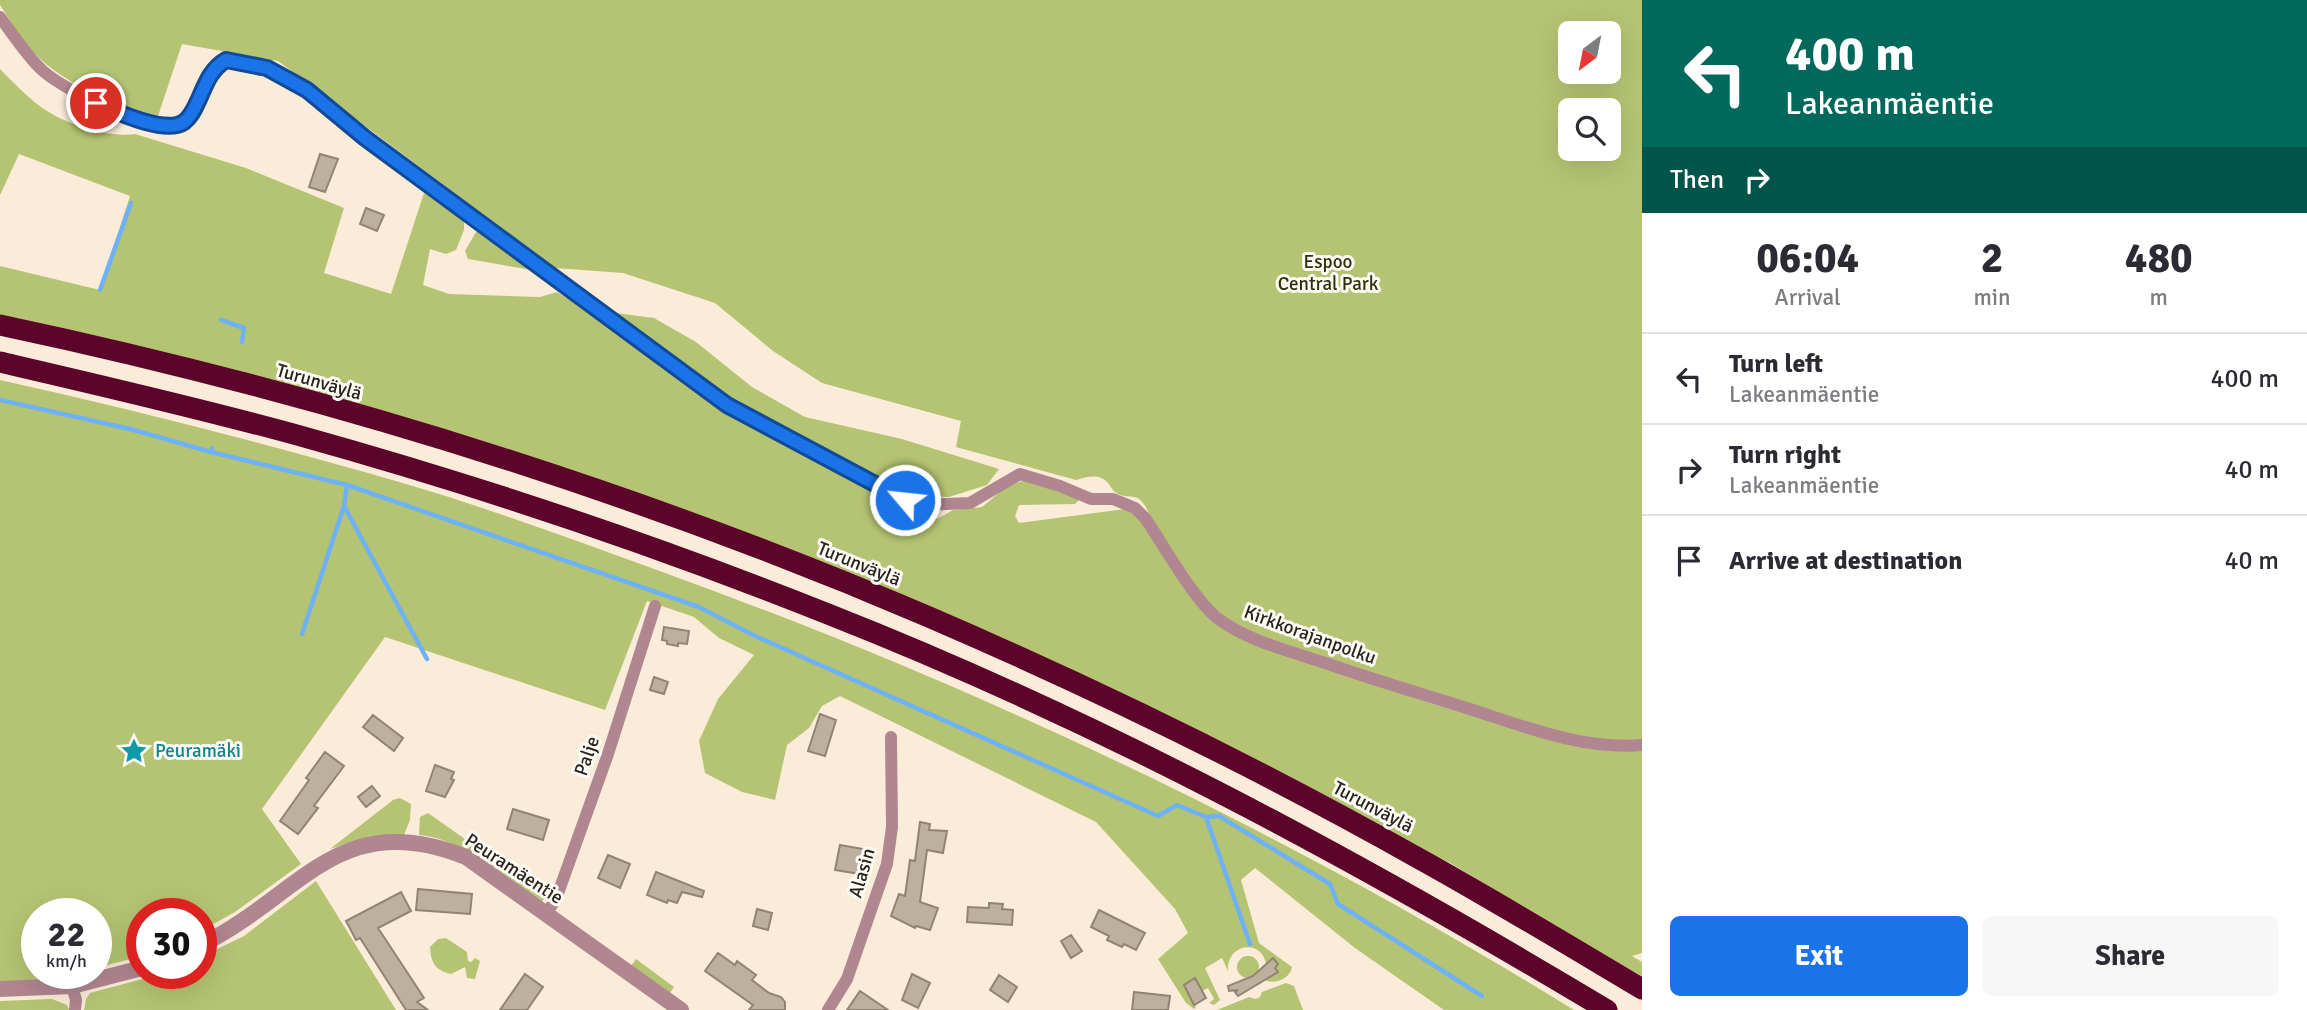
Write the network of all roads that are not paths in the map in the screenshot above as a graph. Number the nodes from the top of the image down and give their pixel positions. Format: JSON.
{"nodes":[{"id":1,"x":0,"y":17,"type":"edge"},
{"id":2,"x":0,"y":325,"type":"edge"},
{"id":3,"x":0,"y":362,"type":"edge"},
{"id":4,"x":655,"y":606,"type":"dead end"},
{"id":5,"x":891,"y":737,"type":"dead end"},
{"id":6,"x":1642,"y":745,"type":"edge"},
{"id":7,"x":546,"y":914,"type":"junction"},
{"id":8,"x":217,"y":936,"type":"edge"},
{"id":9,"x":21,"y":988,"type":"edge"},
{"id":10,"x":0,"y":989,"type":"edge"},
{"id":11,"x":73,"y":989,"type":"edge"},
{"id":12,"x":1642,"y":989,"type":"edge"},
{"id":13,"x":75,"y":1010,"type":"edge"},
{"id":14,"x":681,"y":1010,"type":"edge"},
{"id":15,"x":828,"y":1010,"type":"edge"},
{"id":16,"x":1607,"y":1010,"type":"edge"}],
"edges":[{"from":1,"to":6,"type":"street","name":"Kirkkorajanpolku"},
{"from":2,"to":12,"type":"highway","name":"Turunväylä"},
{"from":3,"to":16,"type":"highway"},
{"from":4,"to":7,"type":"street","name":"Palje"},
{"from":5,"to":15,"type":"street","name":"Alasin"},
{"from":7,"to":8,"type":"street","name":"Peuramäentie"},
{"from":7,"to":14,"type":"street","name":"Peuramäentie"},
{"from":9,"to":10,"type":"street"},
{"from":11,"to":13,"type":"street"}]}
